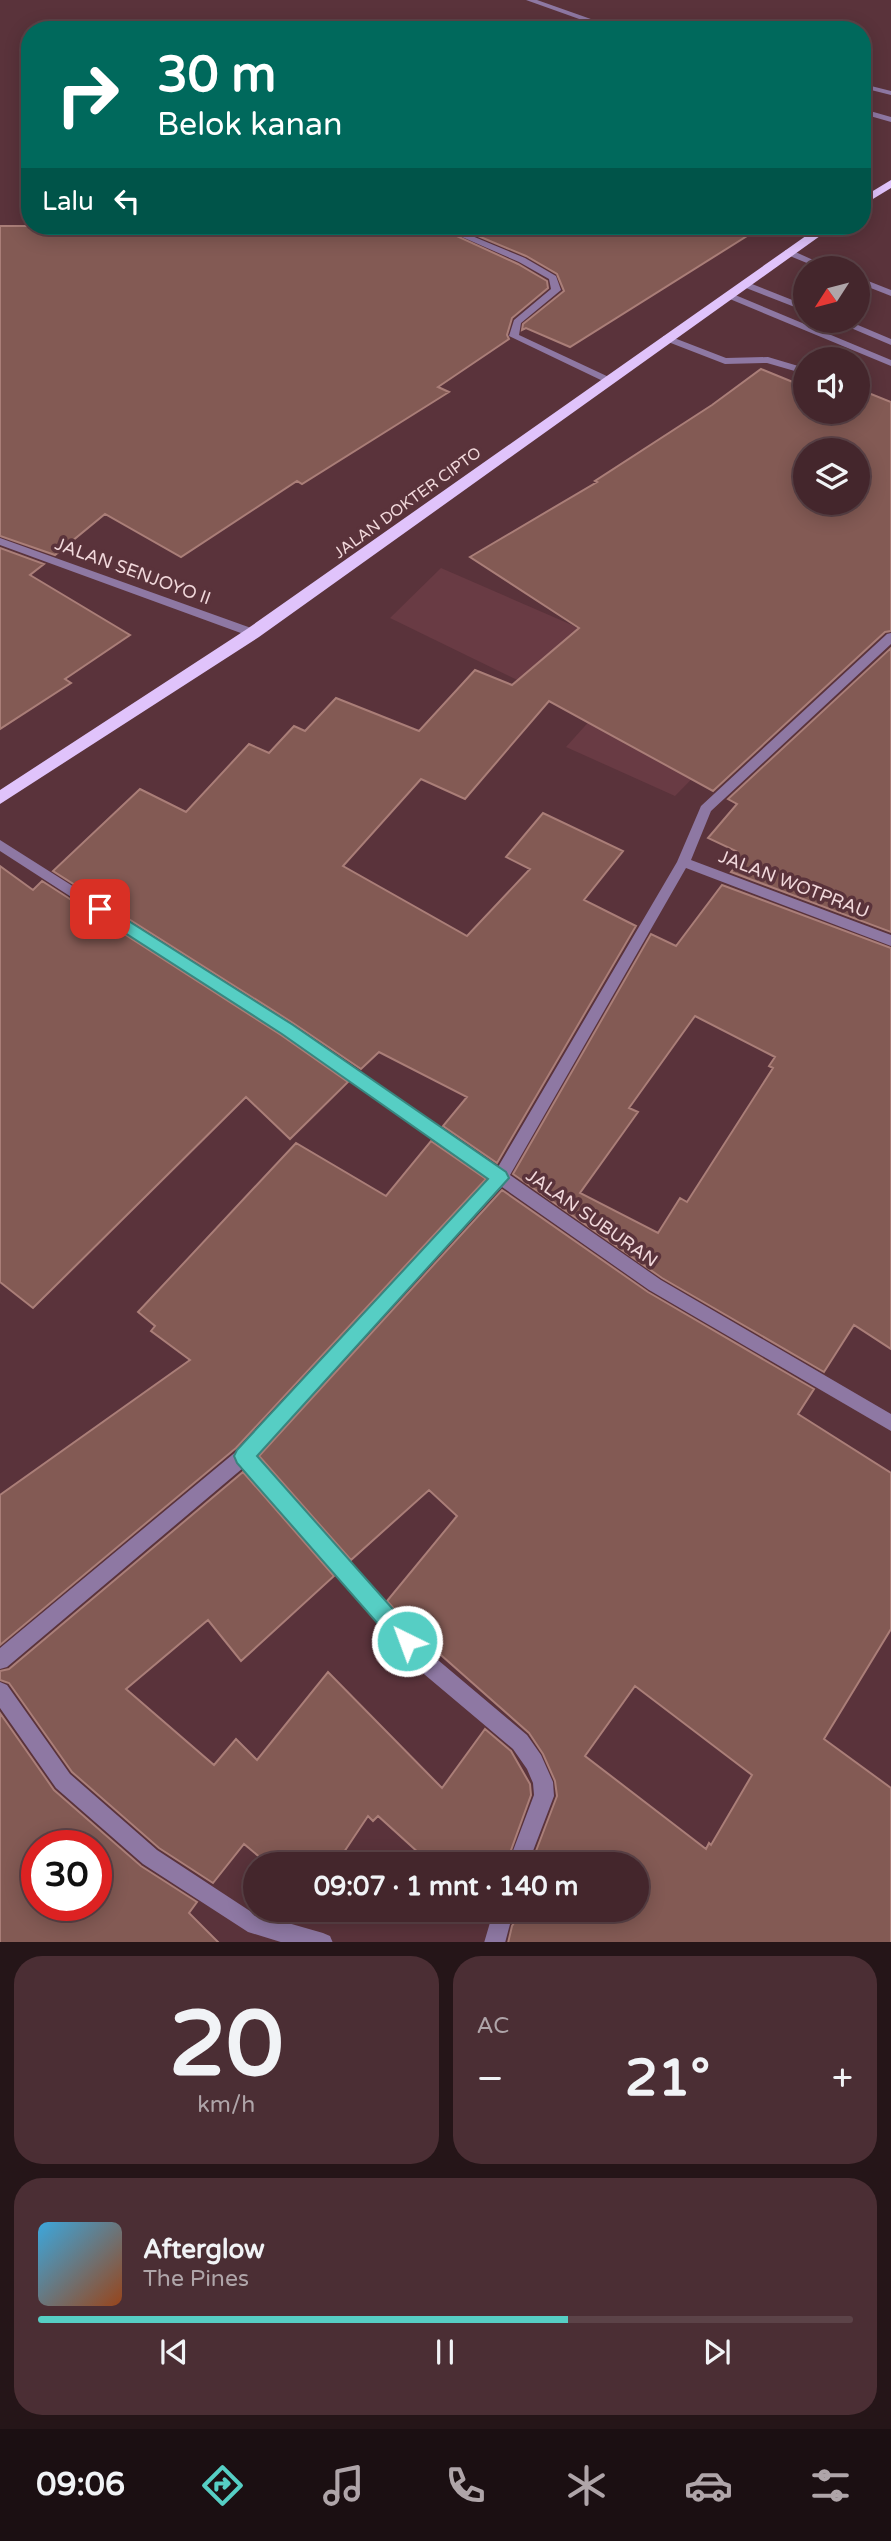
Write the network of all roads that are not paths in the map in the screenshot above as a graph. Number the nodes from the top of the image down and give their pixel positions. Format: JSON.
{"nodes":[{"id":1,"x":530,"y":0,"type":"edge"},
{"id":2,"x":592,"y":21,"type":"edge"},
{"id":3,"x":871,"y":88,"type":"edge"},
{"id":4,"x":891,"y":93,"type":"edge"},
{"id":5,"x":871,"y":114,"type":"edge"},
{"id":6,"x":891,"y":120,"type":"edge"},
{"id":7,"x":891,"y":183,"type":"edge"},
{"id":8,"x":871,"y":197,"type":"edge"},
{"id":9,"x":462,"y":235,"type":"edge"},
{"id":10,"x":814,"y":235,"type":"edge"},
{"id":11,"x":788,"y":252,"type":"junction"},
{"id":12,"x":798,"y":256,"type":"edge"},
{"id":13,"x":744,"y":284,"type":"junction"},
{"id":14,"x":870,"y":284,"type":"edge"},
{"id":15,"x":891,"y":293,"type":"edge"},
{"id":16,"x":728,"y":295,"type":"junction"},
{"id":17,"x":793,"y":303,"type":"edge"},
{"id":18,"x":869,"y":333,"type":"edge"},
{"id":19,"x":666,"y":338,"type":"junction"},
{"id":20,"x":891,"y":342,"type":"edge"},
{"id":21,"x":891,"y":363,"type":"edge"},
{"id":22,"x":793,"y":367,"type":"edge"},
{"id":23,"x":608,"y":380,"type":"junction"},
{"id":24,"x":0,"y":541,"type":"edge"},
{"id":25,"x":253,"y":633,"type":"junction"},
{"id":26,"x":891,"y":637,"type":"edge"},
{"id":27,"x":0,"y":798,"type":"edge"},
{"id":28,"x":0,"y":845,"type":"edge"},
{"id":29,"x":683,"y":862,"type":"junction"},
{"id":30,"x":891,"y":941,"type":"edge"},
{"id":31,"x":500,"y":1178,"type":"junction"},
{"id":32,"x":891,"y":1423,"type":"edge"},
{"id":33,"x":244,"y":1456,"type":"junction"},
{"id":34,"x":0,"y":1660,"type":"edge"},
{"id":35,"x":0,"y":1692,"type":"edge"},
{"id":36,"x":523,"y":1852,"type":"edge"},
{"id":37,"x":500,"y":1922,"type":"edge"},
{"id":38,"x":323,"y":1942,"type":"edge"},
{"id":39,"x":494,"y":1942,"type":"edge"}],
"edges":[{"from":1,"to":2,"type":"street"},
{"from":3,"to":4,"type":"street"},
{"from":5,"to":6,"type":"street"},
{"from":7,"to":8,"type":"highway"},
{"from":9,"to":23,"type":"street"},
{"from":10,"to":11,"type":"highway","name":"JALAN DOKTER CIPTO"},
{"from":11,"to":12,"type":"street"},
{"from":11,"to":13,"type":"highway","name":"JALAN DOKTER CIPTO"},
{"from":13,"to":16,"type":"highway","name":"JALAN DOKTER CIPTO"},
{"from":13,"to":17,"type":"street"},
{"from":14,"to":15,"type":"street"},
{"from":16,"to":19,"type":"highway","name":"JALAN DOKTER CIPTO"},
{"from":16,"to":21,"type":"street"},
{"from":18,"to":20,"type":"street"},
{"from":19,"to":22,"type":"street"},
{"from":19,"to":23,"type":"highway","name":"JALAN DOKTER CIPTO"},
{"from":23,"to":25,"type":"highway","name":"JALAN DOKTER CIPTO"},
{"from":24,"to":25,"type":"street","name":"JALAN SENJOYO II"},
{"from":25,"to":27,"type":"highway","name":"JALAN DOKTER CIPTO"},
{"from":26,"to":29,"type":"street"},
{"from":28,"to":31,"type":"street","name":"JALAN SUBURAN"},
{"from":29,"to":30,"type":"street","name":"JALAN WOTPRAU"},
{"from":29,"to":31,"type":"street"},
{"from":31,"to":32,"type":"street","name":"JALAN SUBURAN"},
{"from":31,"to":33,"type":"street"},
{"from":33,"to":34,"type":"street"},
{"from":33,"to":36,"type":"street"},
{"from":35,"to":38,"type":"street"},
{"from":37,"to":39,"type":"street"}]}
